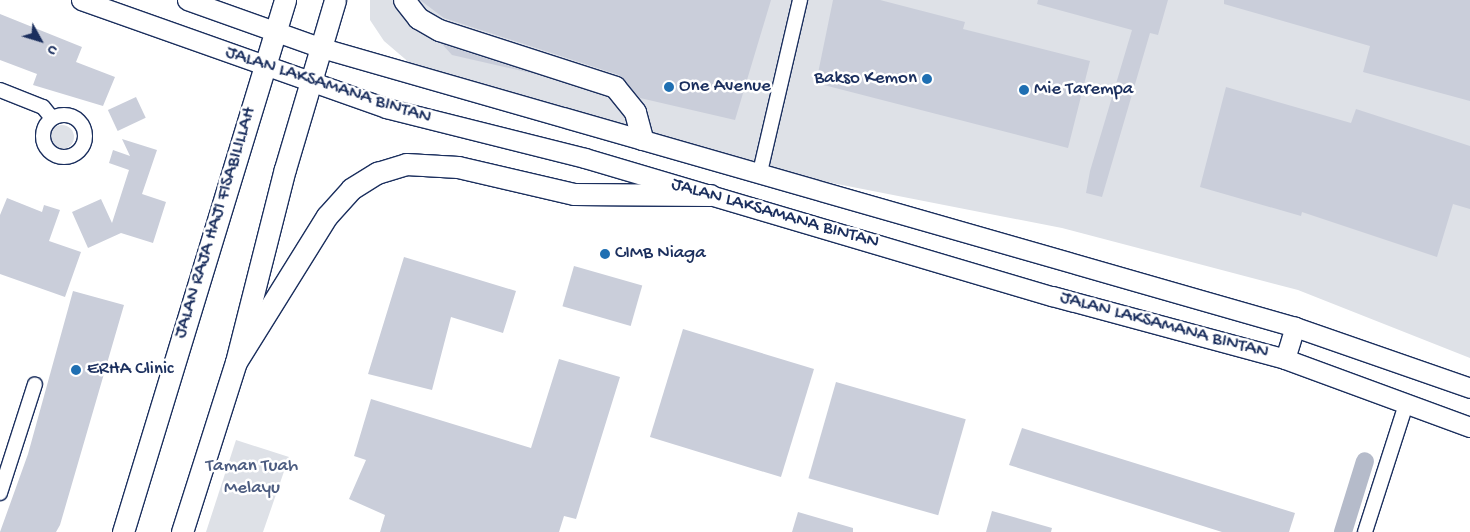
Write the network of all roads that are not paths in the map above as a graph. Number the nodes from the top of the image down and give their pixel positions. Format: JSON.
{"nodes":[{"id":1,"x":81,"y":0,"type":"edge"},
{"id":2,"x":187,"y":0,"type":"edge"},
{"id":3,"x":284,"y":0,"type":"edge"},
{"id":4,"x":335,"y":0,"type":"edge"},
{"id":5,"x":404,"y":0,"type":"edge"},
{"id":6,"x":800,"y":0,"type":"edge"},
{"id":7,"x":275,"y":30,"type":"junction"},
{"id":8,"x":322,"y":48,"type":"junction"},
{"id":9,"x":263,"y":66,"type":"junction"},
{"id":10,"x":311,"y":85,"type":"junction"},
{"id":11,"x":0,"y":90,"type":"edge"},
{"id":12,"x":52,"y":118,"type":"dead end"},
{"id":13,"x":642,"y":138,"type":"junction"},
{"id":14,"x":760,"y":172,"type":"junction"},
{"id":15,"x":710,"y":195,"type":"junction"},
{"id":16,"x":1295,"y":327,"type":"junction"},
{"id":17,"x":1285,"y":359,"type":"junction"},
{"id":18,"x":236,"y":362,"type":"junction"},
{"id":19,"x":35,"y":384,"type":"dead end"},
{"id":20,"x":1470,"y":388,"type":"edge"},
{"id":21,"x":1406,"y":404,"type":"junction"},
{"id":22,"x":1470,"y":427,"type":"edge"},
{"id":23,"x":0,"y":493,"type":"edge"},
{"id":24,"x":123,"y":532,"type":"edge"},
{"id":25,"x":182,"y":532,"type":"edge"},
{"id":26,"x":1365,"y":532,"type":"edge"}],
"edges":[{"from":1,"to":9,"type":"main road","name":"JALAN LAKSAMANA BINTAN"},
{"from":2,"to":7,"type":"main road","name":"JALAN LAKSAMANA BINTAN"},
{"from":3,"to":7,"type":"main road","name":"JALAN RAJA HAJI FISABILILLAH"},
{"from":4,"to":8,"type":"main road"},
{"from":5,"to":13,"type":"main road"},
{"from":6,"to":14,"type":"street"},
{"from":7,"to":8,"type":"main road","name":"JALAN LAKSAMANA BINTAN"},
{"from":7,"to":9,"type":"main road","name":"JALAN RAJA HAJI FISABILILLAH"},
{"from":8,"to":10,"type":"main road"},
{"from":8,"to":13,"type":"main road","name":"JALAN LAKSAMANA BINTAN"},
{"from":9,"to":10,"type":"main road","name":"JALAN LAKSAMANA BINTAN"},
{"from":9,"to":24,"type":"main road","name":"JALAN RAJA HAJI FISABILILLAH"},
{"from":10,"to":15,"type":"main road","name":"JALAN LAKSAMANA BINTAN"},
{"from":10,"to":18,"type":"main road"},
{"from":11,"to":12,"type":"street"},
{"from":13,"to":14,"type":"main road","name":"JALAN LAKSAMANA BINTAN"},
{"from":14,"to":16,"type":"main road","name":"JALAN LAKSAMANA BINTAN"},
{"from":15,"to":17,"type":"main road","name":"JALAN LAKSAMANA BINTAN"},
{"from":15,"to":18,"type":"main road"},
{"from":16,"to":17,"type":"main road"},
{"from":16,"to":20,"type":"main road","name":"JALAN LAKSAMANA BINTAN"},
{"from":17,"to":21,"type":"main road","name":"JALAN LAKSAMANA BINTAN"},
{"from":18,"to":25,"type":"main road"},
{"from":19,"to":23,"type":"street"},
{"from":21,"to":22,"type":"main road","name":"JALAN LAKSAMANA BINTAN"},
{"from":21,"to":26,"type":"street"}]}
